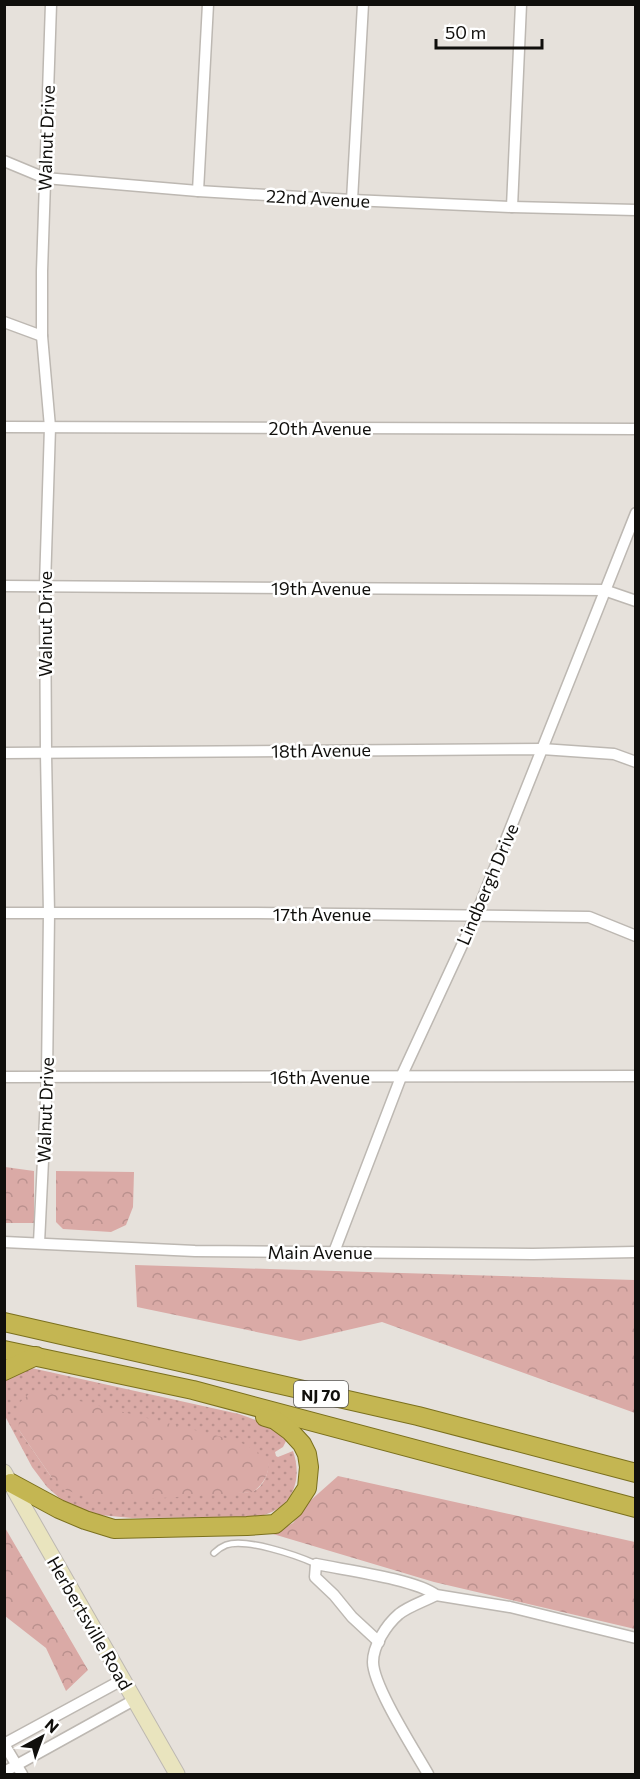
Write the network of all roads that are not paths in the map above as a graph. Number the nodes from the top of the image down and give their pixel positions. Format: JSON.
{"nodes":[{"id":1,"x":51,"y":4,"type":"edge"},
{"id":2,"x":208,"y":4,"type":"edge"},
{"id":3,"x":363,"y":4,"type":"edge"},
{"id":4,"x":521,"y":4,"type":"edge"},
{"id":5,"x":4,"y":161,"type":"edge"},
{"id":6,"x":45,"y":178,"type":"junction"},
{"id":7,"x":198,"y":191,"type":"junction"},
{"id":8,"x":352,"y":200,"type":"junction"},
{"id":9,"x":512,"y":207,"type":"junction"},
{"id":10,"x":636,"y":210,"type":"edge"},
{"id":11,"x":4,"y":322,"type":"edge"},
{"id":12,"x":42,"y":336,"type":"junction"},
{"id":13,"x":4,"y":427,"type":"edge"},
{"id":14,"x":50,"y":427,"type":"junction"},
{"id":15,"x":636,"y":429,"type":"edge"},
{"id":16,"x":636,"y":513,"type":"edge"},
{"id":17,"x":45,"y":585,"type":"junction"},
{"id":18,"x":4,"y":586,"type":"edge"},
{"id":19,"x":604,"y":590,"type":"junction"},
{"id":20,"x":636,"y":601,"type":"edge"},
{"id":21,"x":542,"y":749,"type":"junction"},
{"id":22,"x":4,"y":753,"type":"edge"},
{"id":23,"x":46,"y":754,"type":"junction"},
{"id":24,"x":636,"y":762,"type":"edge"},
{"id":25,"x":49,"y":913,"type":"junction"},
{"id":26,"x":4,"y":914,"type":"edge"},
{"id":27,"x":476,"y":915,"type":"junction"},
{"id":28,"x":636,"y":936,"type":"edge"},
{"id":29,"x":636,"y":1076,"type":"edge"},
{"id":30,"x":4,"y":1077,"type":"edge"},
{"id":31,"x":47,"y":1077,"type":"junction"},
{"id":32,"x":401,"y":1077,"type":"junction"},
{"id":33,"x":4,"y":1242,"type":"edge"},
{"id":34,"x":39,"y":1243,"type":"junction"},
{"id":35,"x":334,"y":1252,"type":"junction"},
{"id":36,"x":636,"y":1252,"type":"edge"},
{"id":37,"x":4,"y":1322,"type":"edge"},
{"id":38,"x":4,"y":1350,"type":"edge"},
{"id":39,"x":36,"y":1356,"type":"junction"},
{"id":40,"x":4,"y":1371,"type":"edge"},
{"id":41,"x":193,"y":1390,"type":"junction"},
{"id":42,"x":636,"y":1473,"type":"edge"},
{"id":43,"x":8,"y":1477,"type":"edge"},
{"id":44,"x":636,"y":1508,"type":"edge"},
{"id":45,"x":214,"y":1553,"type":"dead end"},
{"id":46,"x":316,"y":1564,"type":"junction"},
{"id":47,"x":436,"y":1595,"type":"junction"},
{"id":48,"x":636,"y":1638,"type":"edge"},
{"id":49,"x":379,"y":1642,"type":"junction"},
{"id":50,"x":122,"y":1680,"type":"junction"},
{"id":51,"x":134,"y":1700,"type":"junction"},
{"id":52,"x":5,"y":1744,"type":"edge"},
{"id":53,"x":20,"y":1770,"type":"edge"},
{"id":54,"x":4,"y":1772,"type":"edge"},
{"id":55,"x":177,"y":1774,"type":"edge"},
{"id":56,"x":428,"y":1774,"type":"edge"}],
"edges":[{"from":1,"to":6,"type":"street","name":"Walnut Drive"},
{"from":2,"to":7,"type":"street"},
{"from":3,"to":8,"type":"street"},
{"from":4,"to":9,"type":"street"},
{"from":5,"to":6,"type":"street","name":"22nd Avenue"},
{"from":6,"to":7,"type":"street","name":"22nd Avenue"},
{"from":6,"to":12,"type":"street","name":"Walnut Drive"},
{"from":7,"to":8,"type":"street","name":"22nd Avenue"},
{"from":8,"to":9,"type":"street","name":"22nd Avenue"},
{"from":9,"to":10,"type":"street","name":"22nd Avenue"},
{"from":11,"to":12,"type":"street"},
{"from":12,"to":14,"type":"street","name":"Walnut Drive"},
{"from":13,"to":14,"type":"street","name":"20th Avenue"},
{"from":14,"to":15,"type":"street","name":"20th Avenue"},
{"from":14,"to":17,"type":"street","name":"Walnut Drive"},
{"from":16,"to":19,"type":"street","name":"Lindbergh Drive"},
{"from":17,"to":18,"type":"street","name":"19th Avenue"},
{"from":17,"to":19,"type":"street","name":"19th Avenue"},
{"from":17,"to":23,"type":"street","name":"Walnut Drive"},
{"from":19,"to":20,"type":"street","name":"19th Avenue"},
{"from":19,"to":21,"type":"street","name":"Lindbergh Drive"},
{"from":21,"to":23,"type":"street","name":"18th Avenue"},
{"from":21,"to":24,"type":"street","name":"18th Avenue"},
{"from":21,"to":27,"type":"street","name":"Lindbergh Drive"},
{"from":22,"to":23,"type":"street","name":"18th Avenue"},
{"from":23,"to":25,"type":"street","name":"Walnut Drive"},
{"from":25,"to":26,"type":"street","name":"17th Avenue"},
{"from":25,"to":27,"type":"street","name":"17th Avenue"},
{"from":25,"to":31,"type":"street","name":"Walnut Drive"},
{"from":27,"to":28,"type":"street","name":"17th Avenue"},
{"from":27,"to":32,"type":"street","name":"Lindbergh Drive"},
{"from":29,"to":32,"type":"street","name":"16th Avenue"},
{"from":30,"to":31,"type":"street","name":"16th Avenue"},
{"from":31,"to":32,"type":"street","name":"16th Avenue"},
{"from":31,"to":34,"type":"street","name":"Walnut Drive"},
{"from":32,"to":35,"type":"street","name":"Lindbergh Drive"},
{"from":33,"to":34,"type":"street","name":"Main Avenue"},
{"from":34,"to":35,"type":"street","name":"Main Avenue"},
{"from":35,"to":36,"type":"street","name":"Main Avenue"},
{"from":37,"to":42,"type":"highway","number":"NJ 70"},
{"from":38,"to":39,"type":"highway","number":"NJ 70"},
{"from":39,"to":40,"type":"highway"},
{"from":39,"to":41,"type":"highway","number":"NJ 70"},
{"from":41,"to":43,"type":"highway"},
{"from":41,"to":44,"type":"highway","number":"NJ 70"},
{"from":43,"to":50,"type":"main road","name":"Herbertsville Road"},
{"from":45,"to":46,"type":"lane"},
{"from":46,"to":47,"type":"street"},
{"from":46,"to":49,"type":"street"},
{"from":47,"to":48,"type":"street"},
{"from":47,"to":49,"type":"street"},
{"from":49,"to":56,"type":"street"},
{"from":50,"to":51,"type":"main road","name":"Herbertsville Road"},
{"from":50,"to":52,"type":"street"},
{"from":51,"to":53,"type":"street"},
{"from":51,"to":55,"type":"main road","name":"Herbertsville Road"},
{"from":52,"to":53,"type":"street"},
{"from":53,"to":54,"type":"street"}]}
